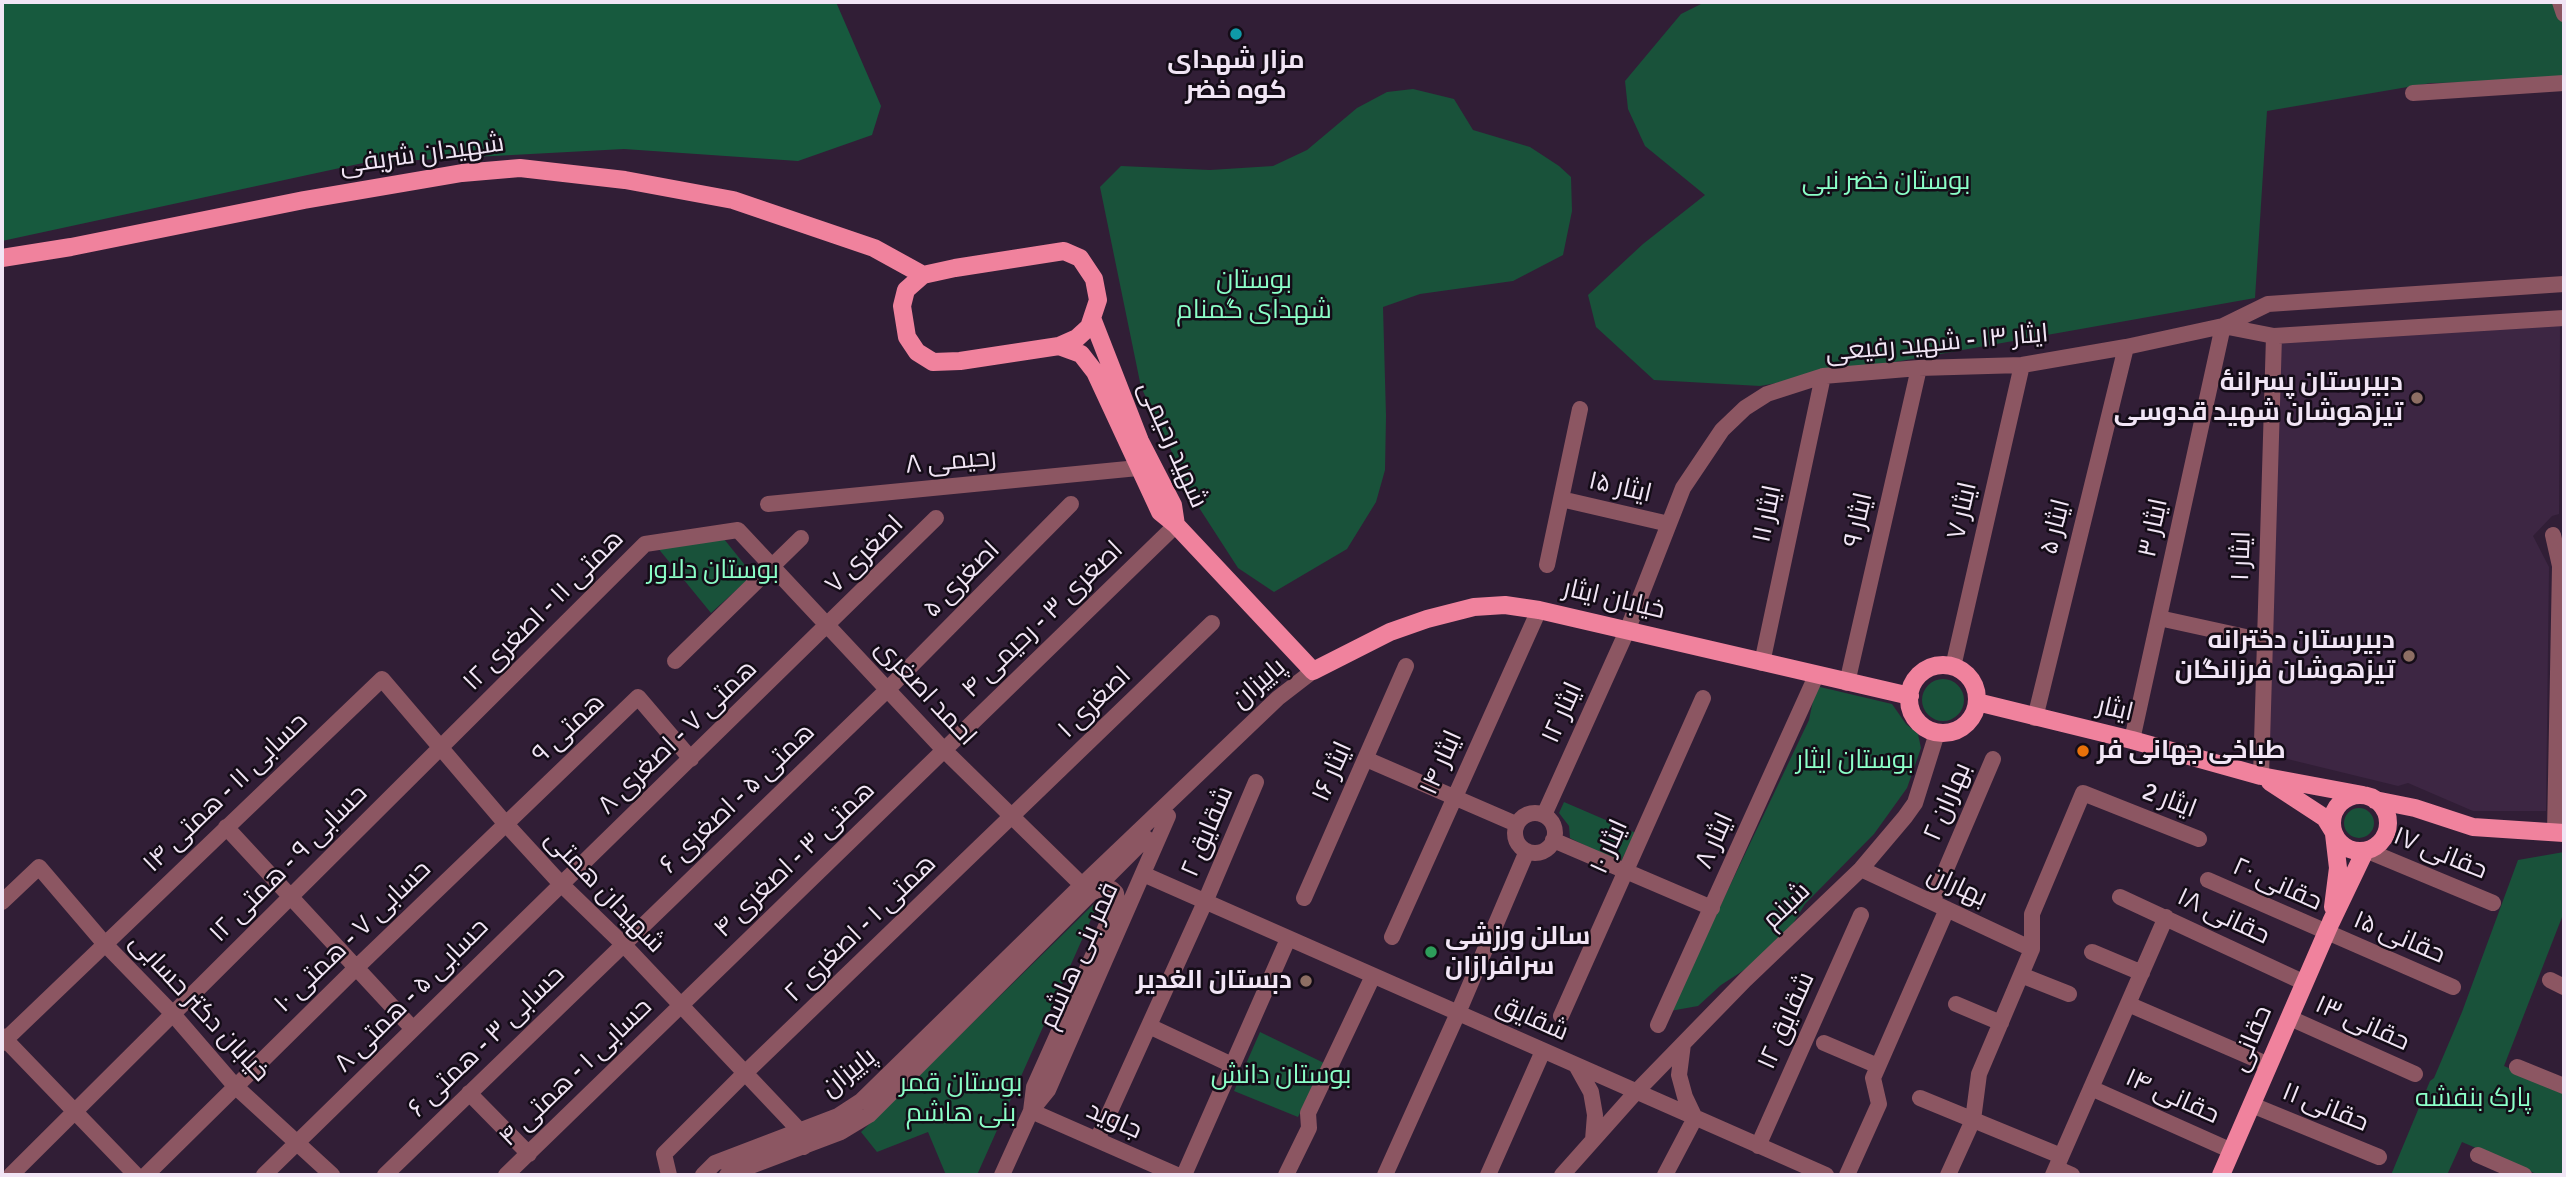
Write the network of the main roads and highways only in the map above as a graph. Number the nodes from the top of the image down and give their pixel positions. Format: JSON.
{"nodes":[{"id":1,"x":2,"y":258,"type":"edge"},
{"id":2,"x":923,"y":275,"type":"junction"},
{"id":3,"x":1092,"y":318,"type":"junction"},
{"id":4,"x":1059,"y":346,"type":"junction"},
{"id":5,"x":1176,"y":525,"type":"junction"},
{"id":6,"x":1313,"y":671,"type":"joint"},
{"id":7,"x":1910,"y":696,"type":"junction"},
{"id":8,"x":1977,"y":702,"type":"junction"},
{"id":9,"x":2261,"y":776,"type":"junction"},
{"id":10,"x":2369,"y":798,"type":"junction"},
{"id":11,"x":2415,"y":808,"type":"junction"},
{"id":12,"x":2389,"y":821,"type":"junction"},
{"id":13,"x":2334,"y":833,"type":"junction"},
{"id":14,"x":2560,"y":833,"type":"edge"},
{"id":15,"x":2366,"y":851,"type":"junction"},
{"id":16,"x":2329,"y":928,"type":"junction"},
{"id":17,"x":2221,"y":1175,"type":"edge"}],
"edges":[{"from":1,"to":2,"type":"main road","name":"شهیدان شریفی"},
{"from":2,"to":3,"type":"main road"},
{"from":2,"to":4,"type":"main road"},
{"from":3,"to":4,"type":"main road"},
{"from":3,"to":5,"type":"main road","name":"شهید رحیمی"},
{"from":4,"to":5,"type":"main road"},
{"from":5,"to":6,"type":"main road","name":"شهید رحیمی"},
{"from":6,"to":7,"type":"main road","name":"خیابان ایثار"},
{"from":7,"to":8,"type":"main road"},
{"from":7,"to":8,"type":"main road"},
{"from":8,"to":9,"type":"main road","name":"ایثار"},
{"from":9,"to":10,"type":"main road","name":"ایثار"},
{"from":9,"to":13,"type":"main road"},
{"from":10,"to":11,"type":"main road","name":"ایثار"},
{"from":10,"to":12,"type":"main road"},
{"from":10,"to":13,"type":"main road"},
{"from":11,"to":12,"type":"main road"},
{"from":11,"to":14,"type":"main road"},
{"from":12,"to":15,"type":"main road"},
{"from":13,"to":15,"type":"main road"},
{"from":13,"to":16,"type":"main road"},
{"from":15,"to":16,"type":"main road"},
{"from":16,"to":17,"type":"main road","name":"حقانی"}]}
